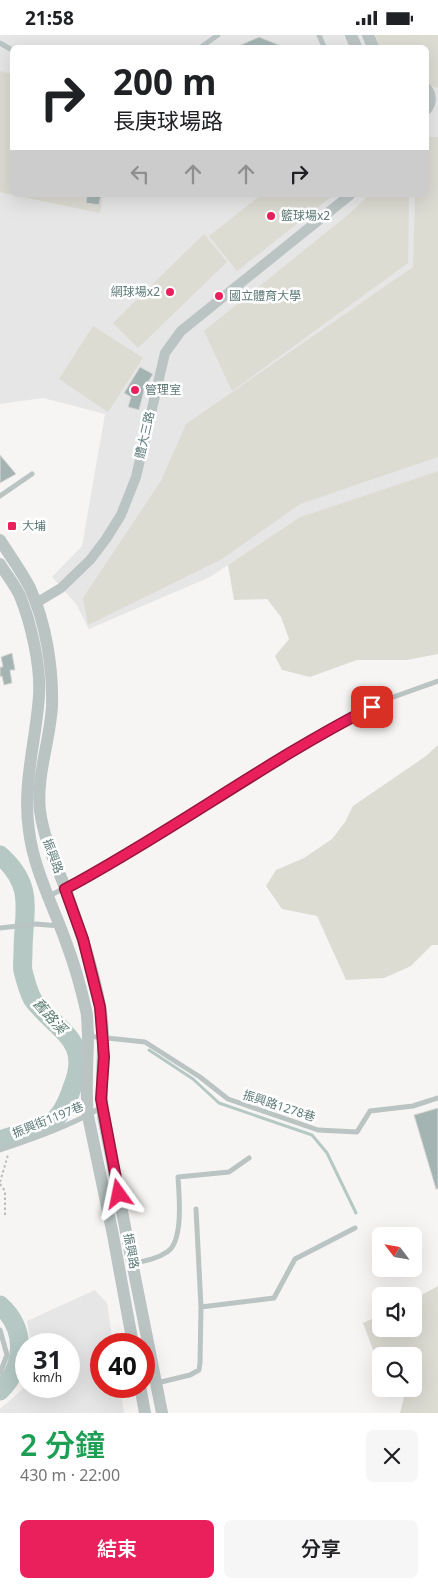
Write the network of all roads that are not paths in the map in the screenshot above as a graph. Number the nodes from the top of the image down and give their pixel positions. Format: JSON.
{"nodes":[{"id":1,"x":218,"y":35,"type":"edge"},
{"id":2,"x":204,"y":45,"type":"edge"},
{"id":3,"x":348,"y":197,"type":"edge"},
{"id":4,"x":32,"y":474,"type":"dead end"},
{"id":5,"x":0,"y":496,"type":"edge"},
{"id":6,"x":0,"y":540,"type":"edge"},
{"id":7,"x":0,"y":564,"type":"edge"},
{"id":8,"x":36,"y":603,"type":"junction"},
{"id":9,"x":24,"y":609,"type":"junction"},
{"id":10,"x":438,"y":681,"type":"edge"},
{"id":11,"x":65,"y":889,"type":"junction"},
{"id":12,"x":48,"y":897,"type":"junction"},
{"id":13,"x":60,"y":926,"type":"junction"},
{"id":14,"x":0,"y":929,"type":"edge"},
{"id":15,"x":88,"y":1036,"type":"junction"},
{"id":16,"x":102,"y":1037,"type":"junction"},
{"id":17,"x":438,"y":1098,"type":"edge"},
{"id":18,"x":102,"y":1107,"type":"junction"},
{"id":19,"x":88,"y":1116,"type":"junction"},
{"id":20,"x":0,"y":1150,"type":"edge"},
{"id":21,"x":249,"y":1158,"type":"dead end"},
{"id":22,"x":196,"y":1209,"type":"dead end"},
{"id":23,"x":355,"y":1228,"type":"dead end"},
{"id":24,"x":133,"y":1263,"type":"junction"},
{"id":25,"x":201,"y":1307,"type":"junction"},
{"id":26,"x":0,"y":1330,"type":"edge"},
{"id":27,"x":131,"y":1333,"type":"edge"},
{"id":28,"x":0,"y":1373,"type":"edge"},
{"id":29,"x":156,"y":1383,"type":"junction"},
{"id":30,"x":142,"y":1398,"type":"edge"},
{"id":31,"x":145,"y":1413,"type":"edge"},
{"id":32,"x":162,"y":1413,"type":"edge"}],
"edges":[{"from":1,"to":2,"type":"lane"},
{"from":3,"to":8,"type":"street","name":"體大三路"},
{"from":4,"to":5,"type":"lane"},
{"from":6,"to":8,"type":"street","name":"振興路"},
{"from":7,"to":9,"type":"street","name":"振興路"},
{"from":8,"to":9,"type":"street"},
{"from":8,"to":11,"type":"street","name":"振興路"},
{"from":9,"to":12,"type":"street","name":"振興路"},
{"from":10,"to":11,"type":"lane"},
{"from":11,"to":12,"type":"lane"},
{"from":11,"to":16,"type":"street","name":"振興路"},
{"from":12,"to":13,"type":"street","name":"振興路"},
{"from":13,"to":14,"type":"lane"},
{"from":13,"to":15,"type":"street","name":"振興路"},
{"from":15,"to":16,"type":"lane","name":"振興路1278巷"},
{"from":15,"to":19,"type":"street","name":"振興路"},
{"from":16,"to":17,"type":"lane","name":"振興路1278巷"},
{"from":16,"to":18,"type":"street","name":"振興路"},
{"from":18,"to":19,"type":"lane","name":"振興街1197巷"},
{"from":18,"to":24,"type":"street","name":"振興路"},
{"from":19,"to":20,"type":"lane","name":"振興街1197巷"},
{"from":19,"to":27,"type":"street","name":"振興路"},
{"from":21,"to":24,"type":"lane"},
{"from":22,"to":25,"type":"lane"},
{"from":23,"to":25,"type":"lane"},
{"from":24,"to":29,"type":"street","name":"振興路"},
{"from":25,"to":29,"type":"lane"},
{"from":26,"to":28,"type":"lane"},
{"from":29,"to":32,"type":"street","name":"振興路"},
{"from":30,"to":31,"type":"street"}]}
